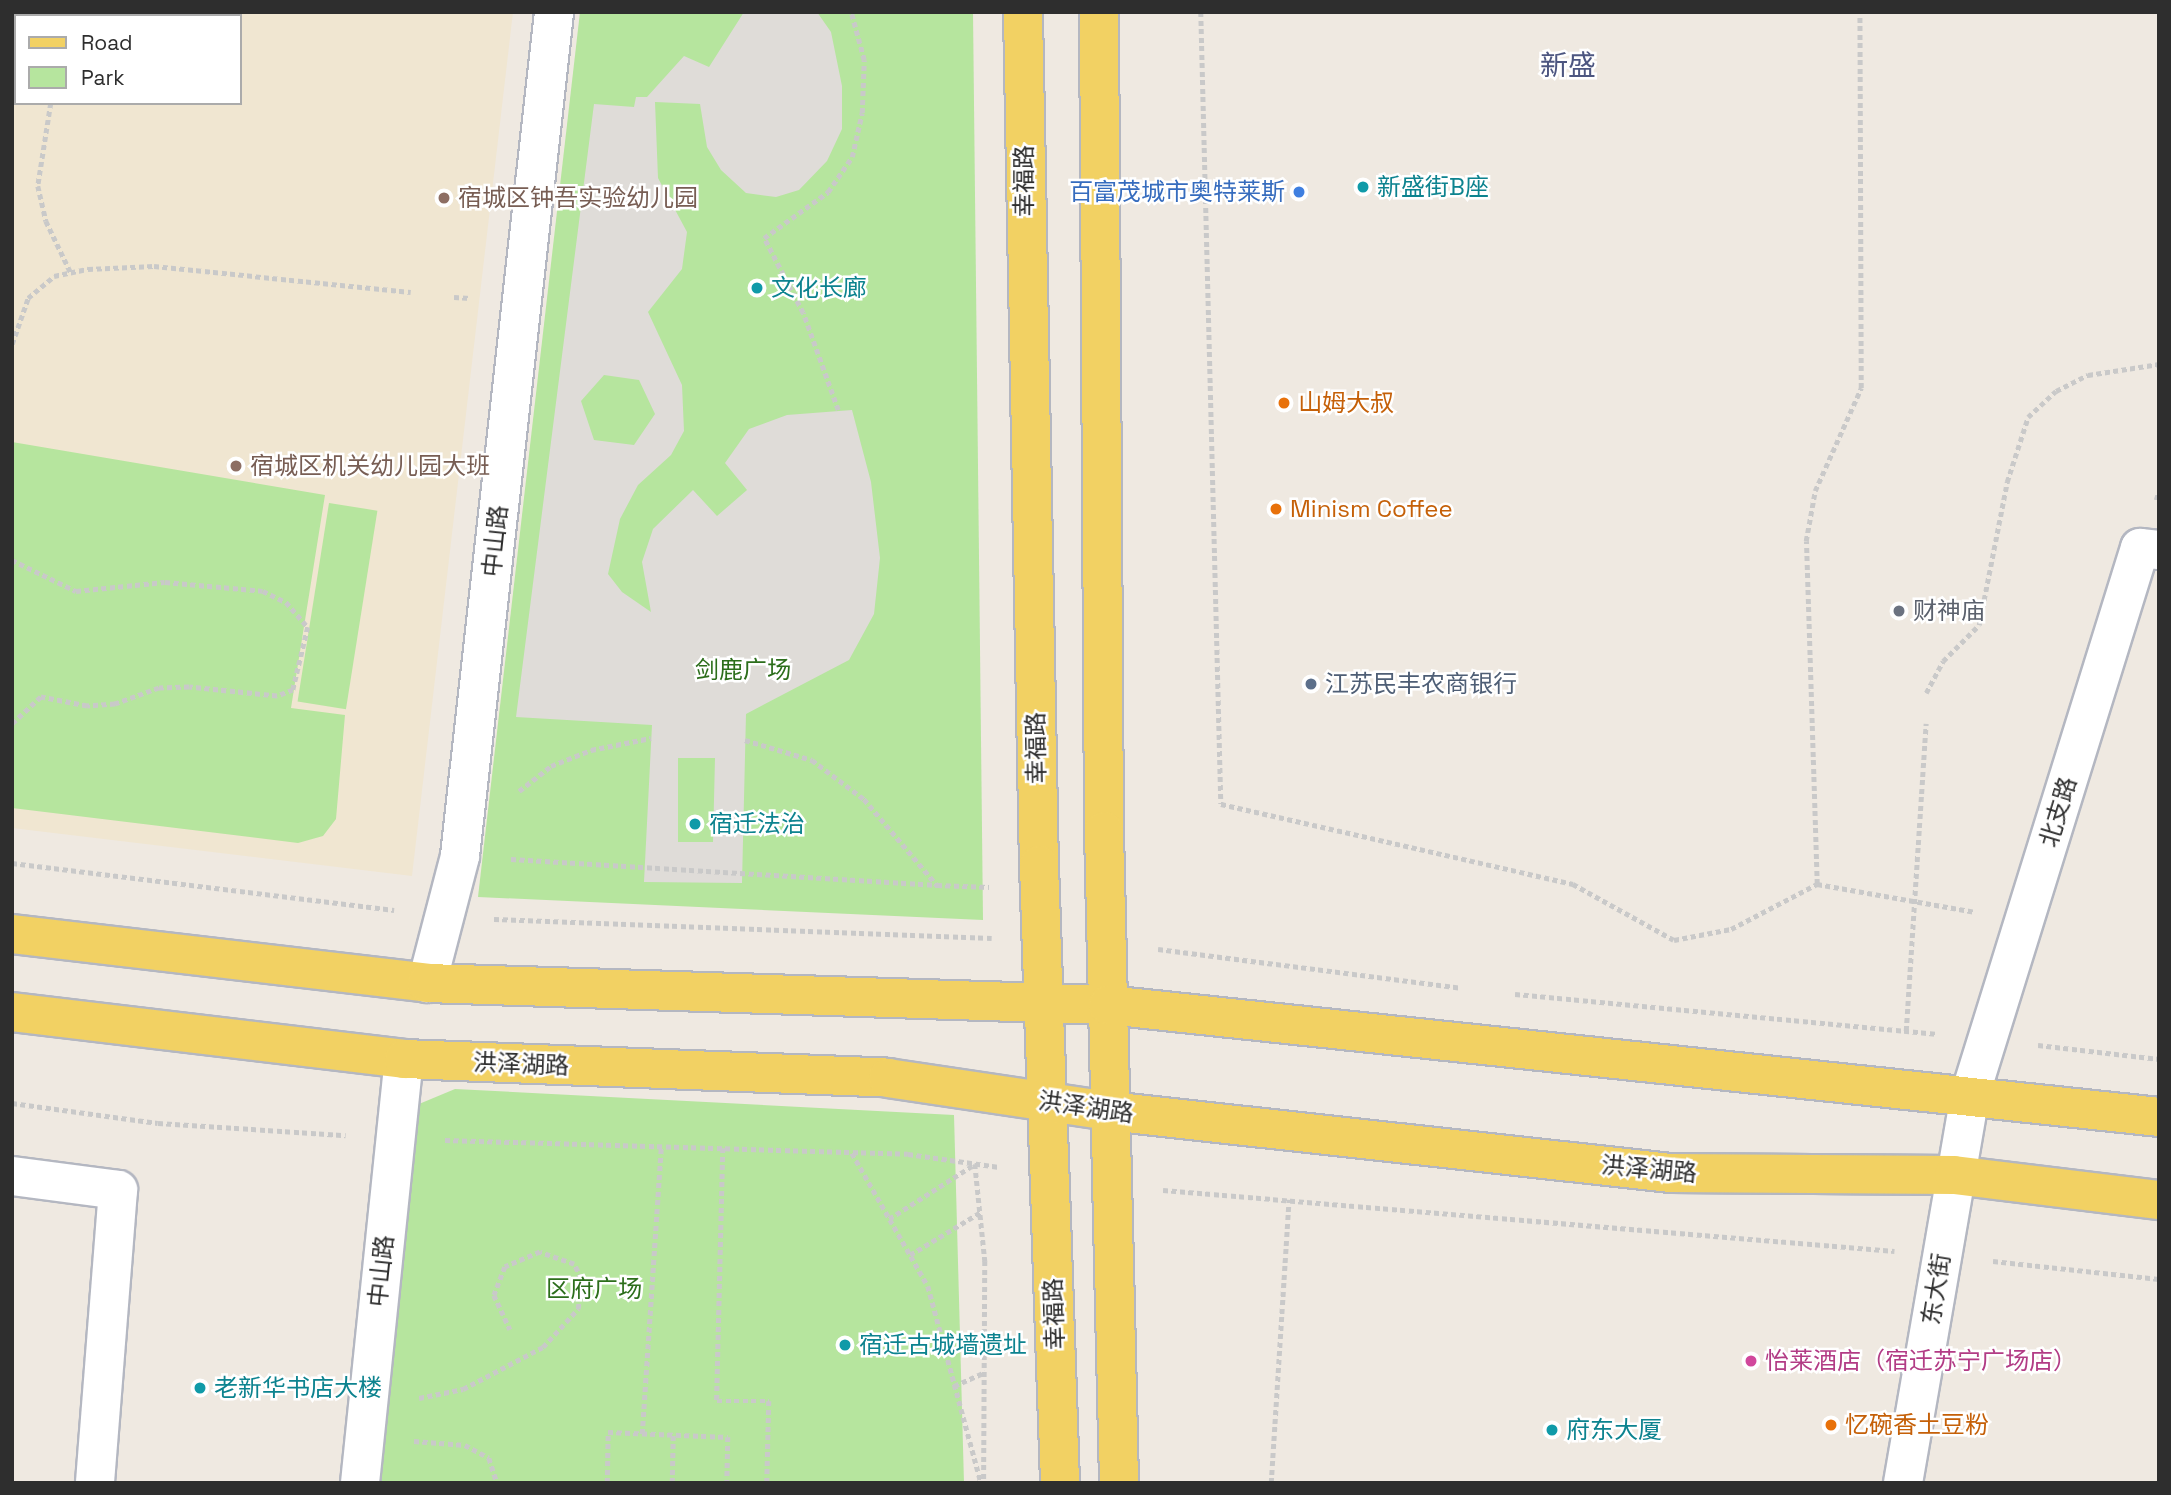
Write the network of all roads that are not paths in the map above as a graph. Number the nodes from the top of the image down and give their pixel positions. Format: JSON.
{"nodes":[{"id":1,"x":555,"y":12,"type":"edge"},
{"id":2,"x":1023,"y":12,"type":"edge"},
{"id":3,"x":1098,"y":12,"type":"edge"},
{"id":4,"x":2149,"y":549,"type":"edge"},
{"id":5,"x":12,"y":934,"type":"edge"},
{"id":6,"x":427,"y":983,"type":"junction"},
{"id":7,"x":1044,"y":1002,"type":"junction"},
{"id":8,"x":1108,"y":1005,"type":"junction"},
{"id":9,"x":12,"y":1012,"type":"edge"},
{"id":10,"x":404,"y":1059,"type":"junction"},
{"id":11,"x":1970,"y":1095,"type":"junction"},
{"id":12,"x":1047,"y":1102,"type":"junction"},
{"id":13,"x":1109,"y":1111,"type":"junction"},
{"id":14,"x":2159,"y":1117,"type":"edge"},
{"id":15,"x":1954,"y":1175,"type":"junction"},
{"id":16,"x":12,"y":1176,"type":"edge"},
{"id":17,"x":2159,"y":1200,"type":"edge"},
{"id":18,"x":94,"y":1483,"type":"edge"},
{"id":19,"x":360,"y":1483,"type":"edge"},
{"id":20,"x":1060,"y":1483,"type":"edge"},
{"id":21,"x":1119,"y":1483,"type":"edge"},
{"id":22,"x":1903,"y":1483,"type":"edge"}],
"edges":[{"from":1,"to":6,"type":"street","name":"中山路"},
{"from":2,"to":7,"type":"main road","name":"幸福路"},
{"from":3,"to":8,"type":"main road"},
{"from":4,"to":11,"type":"street","name":"北支路"},
{"from":5,"to":6,"type":"main road"},
{"from":6,"to":7,"type":"main road"},
{"from":7,"to":8,"type":"main road"},
{"from":7,"to":12,"type":"main road","name":"幸福路"},
{"from":8,"to":11,"type":"main road"},
{"from":8,"to":13,"type":"main road"},
{"from":9,"to":10,"type":"main road","name":"洪泽湖路"},
{"from":10,"to":12,"type":"main road","name":"洪泽湖路"},
{"from":10,"to":19,"type":"street","name":"中山路"},
{"from":11,"to":14,"type":"main road"},
{"from":11,"to":15,"type":"street","name":"东大街"},
{"from":12,"to":13,"type":"main road","name":"洪泽湖路"},
{"from":12,"to":20,"type":"main road","name":"幸福路"},
{"from":13,"to":15,"type":"main road","name":"洪泽湖路"},
{"from":13,"to":21,"type":"main road"},
{"from":15,"to":17,"type":"main road","name":"洪泽湖路"},
{"from":15,"to":22,"type":"street","name":"东大街"},
{"from":16,"to":18,"type":"street"}]}
